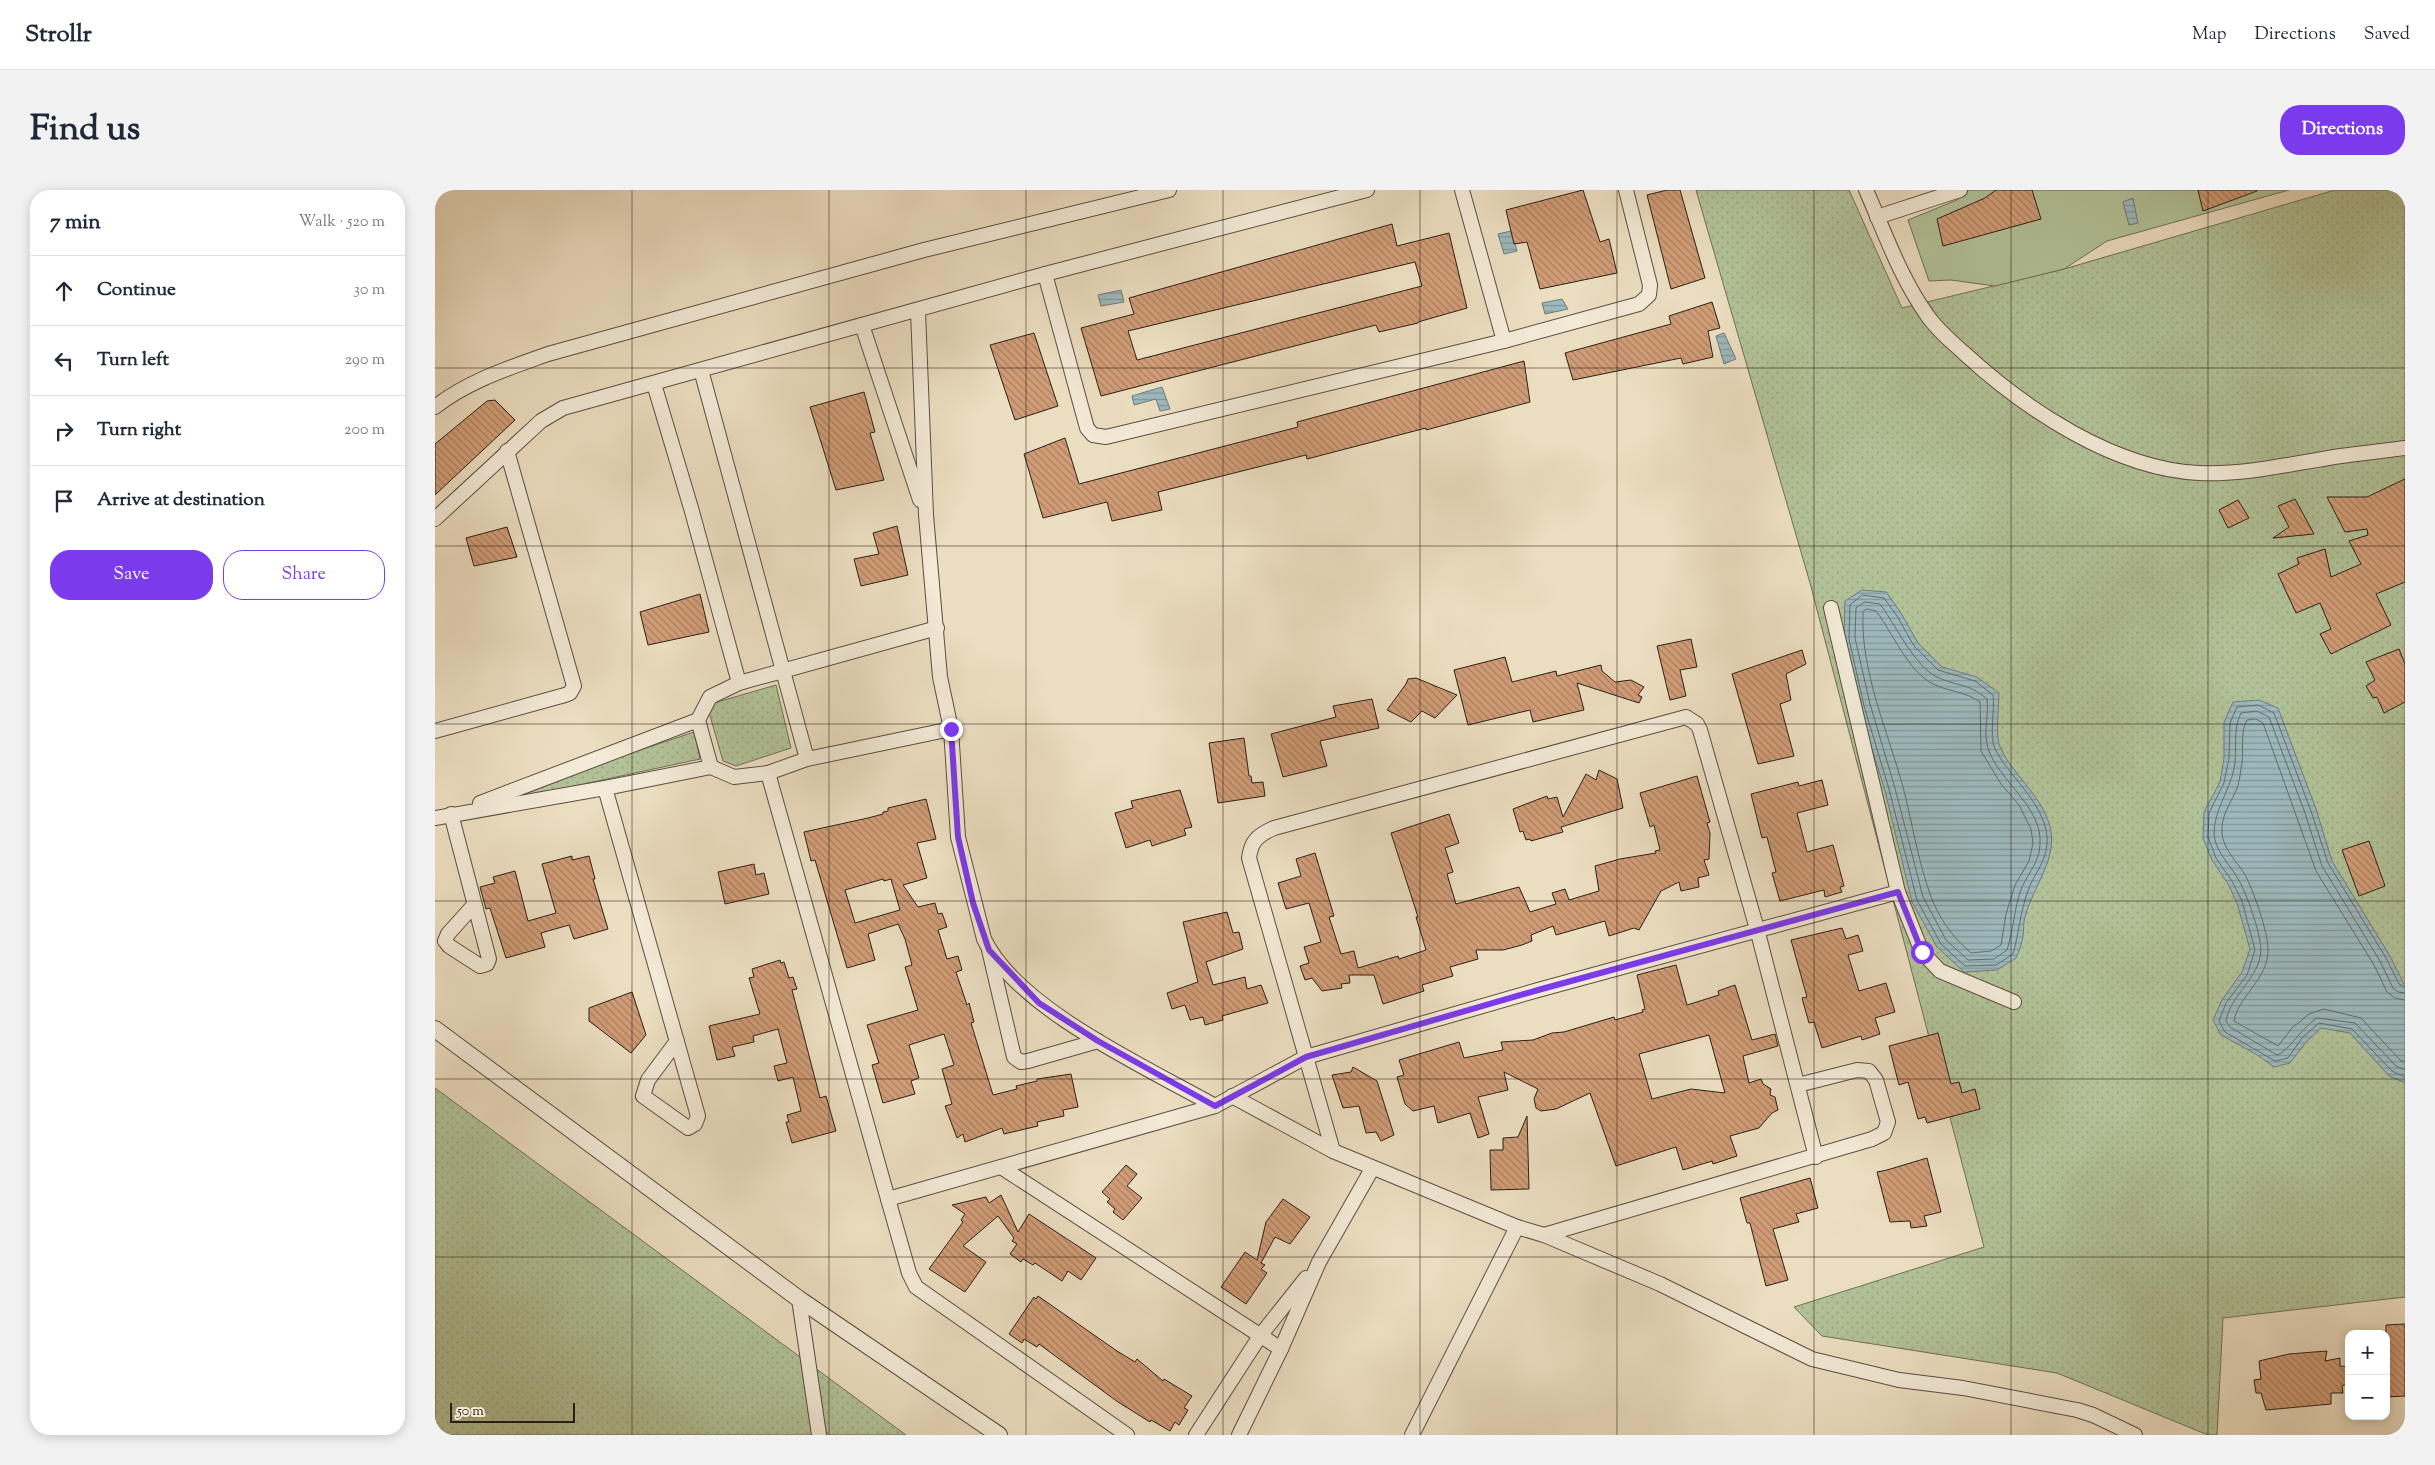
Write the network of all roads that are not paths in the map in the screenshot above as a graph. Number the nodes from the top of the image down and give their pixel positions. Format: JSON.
{"nodes":[{"id":1,"x":1169,"y":190,"type":"edge"},
{"id":2,"x":1367,"y":190,"type":"edge"},
{"id":3,"x":1462,"y":190,"type":"edge"},
{"id":4,"x":1626,"y":190,"type":"edge"},
{"id":5,"x":1866,"y":190,"type":"edge"},
{"id":6,"x":1960,"y":190,"type":"edge"},
{"id":7,"x":1877,"y":218,"type":"junction"},
{"id":8,"x":1045,"y":274,"type":"junction"},
{"id":9,"x":918,"y":311,"type":"junction"},
{"id":10,"x":861,"y":326,"type":"junction"},
{"id":11,"x":1505,"y":341,"type":"junction"},
{"id":12,"x":701,"y":370,"type":"junction"},
{"id":13,"x":654,"y":384,"type":"junction"},
{"id":14,"x":435,"y":407,"type":"edge"},
{"id":15,"x":2405,"y":448,"type":"edge"},
{"id":16,"x":507,"y":451,"type":"junction"},
{"id":17,"x":926,"y":515,"type":"junction"},
{"id":18,"x":435,"y":519,"type":"edge"},
{"id":19,"x":1831,"y":608,"type":"dead end"},
{"id":20,"x":937,"y":628,"type":"junction"},
{"id":21,"x":783,"y":670,"type":"junction"},
{"id":22,"x":739,"y":684,"type":"junction"},
{"id":23,"x":698,"y":720,"type":"junction"},
{"id":24,"x":951,"y":729,"type":"junction"},
{"id":25,"x":435,"y":731,"type":"edge"},
{"id":26,"x":807,"y":759,"type":"junction"},
{"id":27,"x":711,"y":767,"type":"junction"},
{"id":28,"x":768,"y":773,"type":"junction"},
{"id":29,"x":605,"y":788,"type":"junction"},
{"id":30,"x":451,"y":814,"type":"junction"},
{"id":31,"x":435,"y":818,"type":"edge"},
{"id":32,"x":1898,"y":892,"type":"junction"},
{"id":33,"x":474,"y":905,"type":"dead end"},
{"id":34,"x":1757,"y":929,"type":"junction"},
{"id":35,"x":989,"y":950,"type":"junction"},
{"id":36,"x":2014,"y":1002,"type":"dead end"},
{"id":37,"x":435,"y":1029,"type":"edge"},
{"id":38,"x":1098,"y":1041,"type":"junction"},
{"id":39,"x":677,"y":1042,"type":"junction"},
{"id":40,"x":1306,"y":1057,"type":"junction"},
{"id":41,"x":1798,"y":1085,"type":"junction"},
{"id":42,"x":1232,"y":1096,"type":"junction"},
{"id":43,"x":1215,"y":1106,"type":"junction"},
{"id":44,"x":1333,"y":1151,"type":"junction"},
{"id":45,"x":1816,"y":1157,"type":"junction"},
{"id":46,"x":1001,"y":1167,"type":"junction"},
{"id":47,"x":1372,"y":1169,"type":"junction"},
{"id":48,"x":887,"y":1199,"type":"junction"},
{"id":49,"x":1517,"y":1227,"type":"junction"},
{"id":50,"x":1544,"y":1235,"type":"junction"},
{"id":51,"x":1319,"y":1262,"type":"junction"},
{"id":52,"x":799,"y":1300,"type":"junction"},
{"id":53,"x":1260,"y":1336,"type":"junction"},
{"id":54,"x":1281,"y":1349,"type":"junction"},
{"id":55,"x":819,"y":1435,"type":"edge"},
{"id":56,"x":999,"y":1435,"type":"edge"},
{"id":57,"x":1127,"y":1435,"type":"edge"},
{"id":58,"x":1196,"y":1435,"type":"edge"},
{"id":59,"x":1239,"y":1435,"type":"edge"},
{"id":60,"x":1412,"y":1435,"type":"edge"},
{"id":61,"x":2135,"y":1435,"type":"edge"}],
"edges":[{"from":1,"to":14,"type":"street"},
{"from":2,"to":8,"type":"street"},
{"from":3,"to":11,"type":"street"},
{"from":4,"to":11,"type":"street"},
{"from":5,"to":7,"type":"street"},
{"from":6,"to":7,"type":"street"},
{"from":7,"to":15,"type":"street"},
{"from":8,"to":9,"type":"street"},
{"from":8,"to":11,"type":"street"},
{"from":9,"to":10,"type":"street"},
{"from":9,"to":17,"type":"street"},
{"from":10,"to":12,"type":"street"},
{"from":10,"to":17,"type":"street"},
{"from":12,"to":13,"type":"street"},
{"from":12,"to":21,"type":"street"},
{"from":13,"to":16,"type":"street"},
{"from":13,"to":22,"type":"street"},
{"from":16,"to":18,"type":"street"},
{"from":16,"to":25,"type":"street"},
{"from":17,"to":20,"type":"street"},
{"from":19,"to":32,"type":"street"},
{"from":20,"to":21,"type":"street"},
{"from":20,"to":24,"type":"street"},
{"from":21,"to":22,"type":"street"},
{"from":21,"to":26,"type":"street"},
{"from":22,"to":23,"type":"street"},
{"from":23,"to":27,"type":"street"},
{"from":23,"to":30,"type":"street"},
{"from":24,"to":26,"type":"street"},
{"from":24,"to":35,"type":"street"},
{"from":26,"to":28,"type":"street"},
{"from":27,"to":28,"type":"street"},
{"from":27,"to":29,"type":"street"},
{"from":28,"to":48,"type":"street"},
{"from":29,"to":30,"type":"street"},
{"from":29,"to":39,"type":"street"},
{"from":30,"to":31,"type":"street"},
{"from":30,"to":33,"type":"street"},
{"from":32,"to":34,"type":"street"},
{"from":32,"to":36,"type":"street"},
{"from":34,"to":40,"type":"street"},
{"from":34,"to":40,"type":"street"},
{"from":34,"to":41,"type":"street"},
{"from":35,"to":38,"type":"street"},
{"from":35,"to":38,"type":"street"},
{"from":37,"to":52,"type":"street"},
{"from":38,"to":43,"type":"street"},
{"from":39,"to":39,"type":"street"},
{"from":40,"to":42,"type":"street"},
{"from":40,"to":44,"type":"street"},
{"from":41,"to":45,"type":"street"},
{"from":41,"to":45,"type":"street"},
{"from":42,"to":43,"type":"street"},
{"from":42,"to":44,"type":"street"},
{"from":43,"to":46,"type":"street"},
{"from":44,"to":47,"type":"street"},
{"from":45,"to":50,"type":"street"},
{"from":46,"to":48,"type":"street"},
{"from":46,"to":53,"type":"street"},
{"from":47,"to":49,"type":"street"},
{"from":47,"to":51,"type":"street"},
{"from":48,"to":57,"type":"street"},
{"from":49,"to":50,"type":"street"},
{"from":49,"to":60,"type":"street"},
{"from":50,"to":61,"type":"street"},
{"from":51,"to":53,"type":"street"},
{"from":51,"to":54,"type":"street"},
{"from":52,"to":55,"type":"street"},
{"from":52,"to":56,"type":"street"},
{"from":53,"to":54,"type":"street"},
{"from":53,"to":58,"type":"street"},
{"from":54,"to":59,"type":"street"}]}
